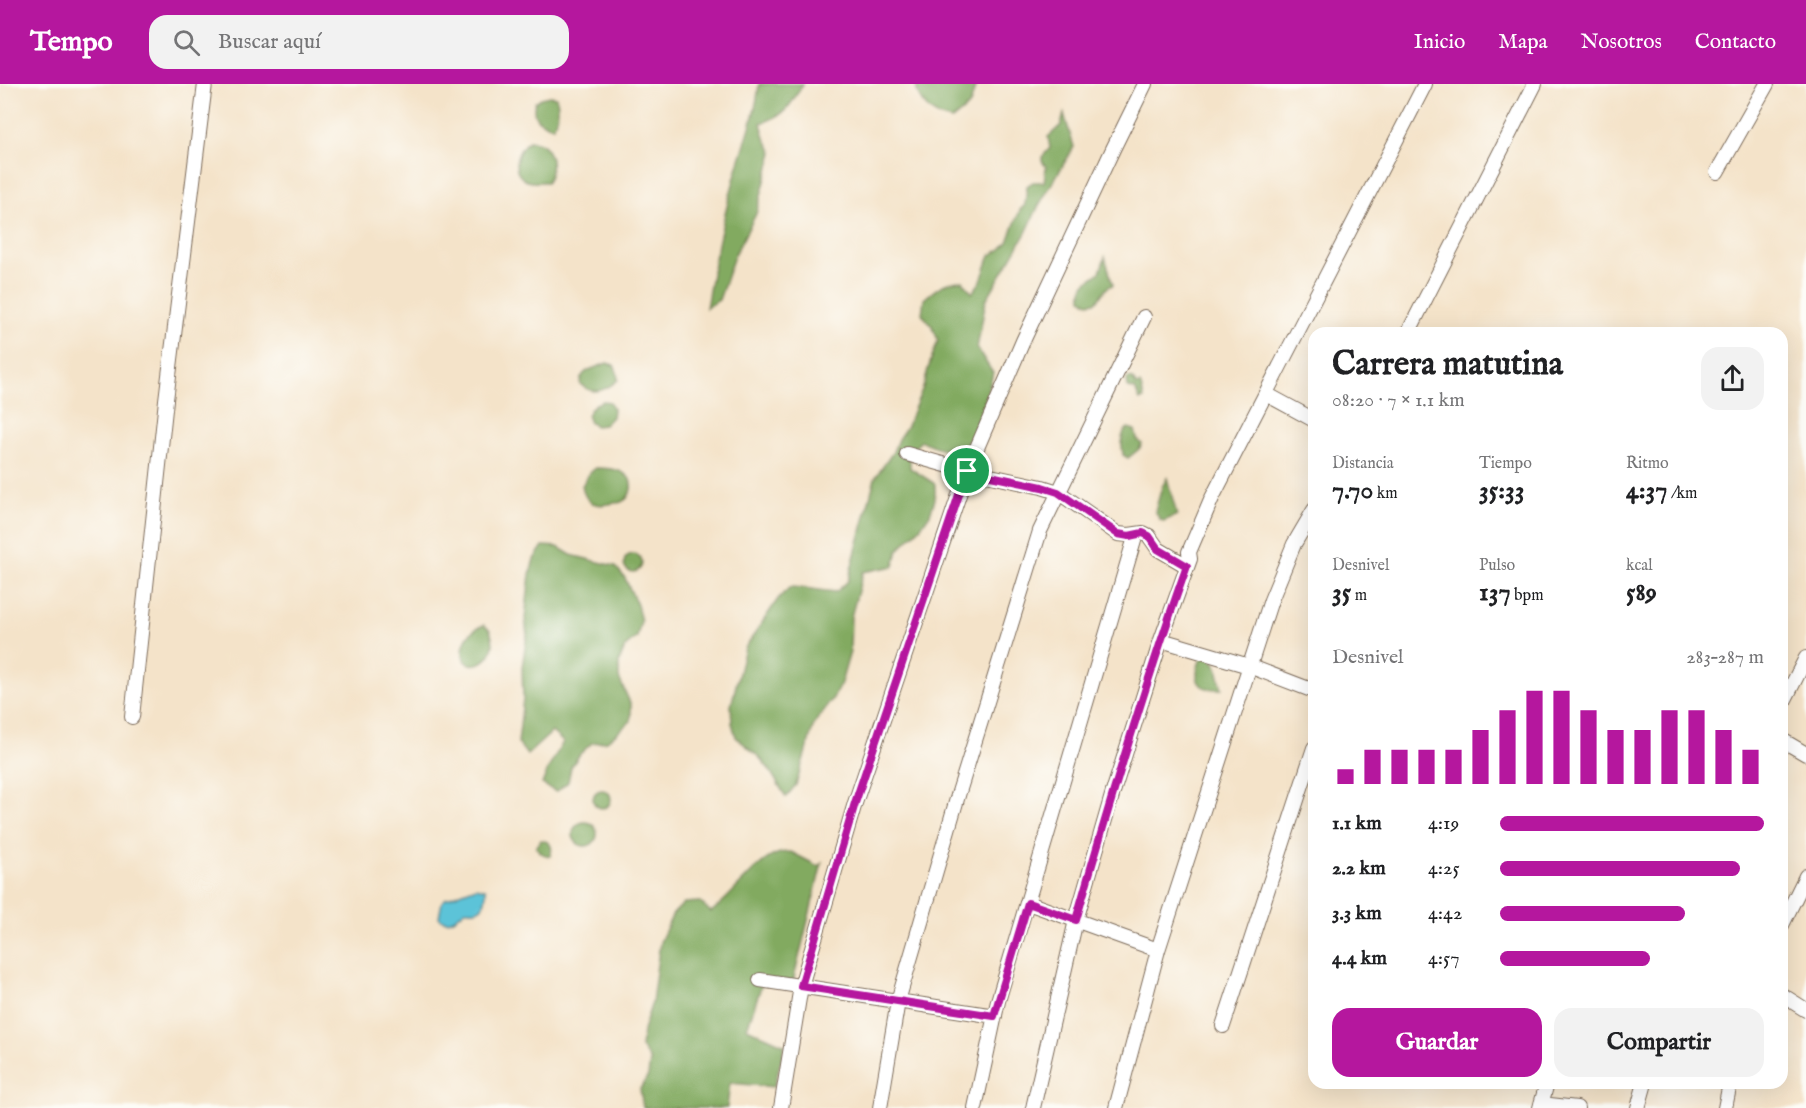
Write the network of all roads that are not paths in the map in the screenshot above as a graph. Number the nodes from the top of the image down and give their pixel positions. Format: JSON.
{"nodes":[{"id":1,"x":205,"y":84,"type":"edge"},
{"id":2,"x":1145,"y":84,"type":"edge"},
{"id":3,"x":1425,"y":84,"type":"edge"},
{"id":4,"x":1432,"y":84,"type":"edge"},
{"id":5,"x":1535,"y":84,"type":"edge"},
{"id":6,"x":1767,"y":84,"type":"edge"},
{"id":7,"x":1717,"y":172,"type":"dead end"},
{"id":8,"x":1144,"y":317,"type":"dead end"},
{"id":9,"x":1411,"y":327,"type":"edge"},
{"id":10,"x":1269,"y":395,"type":"junction"},
{"id":11,"x":1308,"y":417,"type":"edge"},
{"id":12,"x":907,"y":454,"type":"dead end"},
{"id":13,"x":967,"y":471,"type":"junction"},
{"id":14,"x":1058,"y":492,"type":"junction"},
{"id":15,"x":1308,"y":520,"type":"edge"},
{"id":16,"x":1136,"y":534,"type":"junction"},
{"id":17,"x":1189,"y":562,"type":"junction"},
{"id":18,"x":1161,"y":640,"type":"junction"},
{"id":19,"x":1806,"y":658,"type":"edge"},
{"id":20,"x":1249,"y":666,"type":"junction"},
{"id":21,"x":1308,"y":689,"type":"edge"},
{"id":22,"x":1788,"y":693,"type":"edge"},
{"id":23,"x":132,"y":717,"type":"dead end"},
{"id":24,"x":1788,"y":744,"type":"edge"},
{"id":25,"x":1806,"y":754,"type":"edge"},
{"id":26,"x":1308,"y":766,"type":"edge"},
{"id":27,"x":1806,"y":876,"type":"edge"},
{"id":28,"x":1028,"y":903,"type":"junction"},
{"id":29,"x":1788,"y":913,"type":"edge"},
{"id":30,"x":1076,"y":920,"type":"junction"},
{"id":31,"x":1158,"y":950,"type":"junction"},
{"id":32,"x":760,"y":980,"type":"dead end"},
{"id":33,"x":801,"y":986,"type":"junction"},
{"id":34,"x":1788,"y":999,"type":"edge"},
{"id":35,"x":898,"y":1001,"type":"junction"},
{"id":36,"x":1806,"y":1010,"type":"edge"},
{"id":37,"x":994,"y":1016,"type":"junction"},
{"id":38,"x":1222,"y":1026,"type":"dead end"},
{"id":39,"x":1545,"y":1089,"type":"edge"},
{"id":40,"x":1643,"y":1089,"type":"edge"},
{"id":41,"x":1729,"y":1089,"type":"edge"},
{"id":42,"x":1541,"y":1106,"type":"edge"},
{"id":43,"x":781,"y":1108,"type":"edge"},
{"id":44,"x":880,"y":1108,"type":"edge"},
{"id":45,"x":975,"y":1108,"type":"edge"},
{"id":46,"x":1034,"y":1108,"type":"edge"},
{"id":47,"x":1116,"y":1108,"type":"edge"},
{"id":48,"x":1577,"y":1108,"type":"edge"},
{"id":49,"x":1638,"y":1108,"type":"edge"},
{"id":50,"x":1725,"y":1108,"type":"edge"}],
"edges":[{"from":1,"to":23,"type":"street"},
{"from":2,"to":13,"type":"street"},
{"from":3,"to":10,"type":"street"},
{"from":4,"to":10,"type":"street"},
{"from":5,"to":9,"type":"street"},
{"from":6,"to":7,"type":"street"},
{"from":8,"to":14,"type":"street"},
{"from":10,"to":11,"type":"street"},
{"from":10,"to":17,"type":"street"},
{"from":12,"to":13,"type":"street"},
{"from":13,"to":14,"type":"street"},
{"from":13,"to":33,"type":"street"},
{"from":14,"to":16,"type":"street"},
{"from":14,"to":35,"type":"street"},
{"from":15,"to":20,"type":"street"},
{"from":16,"to":17,"type":"street"},
{"from":16,"to":28,"type":"street"},
{"from":17,"to":18,"type":"street"},
{"from":18,"to":20,"type":"street"},
{"from":18,"to":30,"type":"street"},
{"from":19,"to":22,"type":"street"},
{"from":20,"to":21,"type":"street"},
{"from":20,"to":31,"type":"street"},
{"from":24,"to":25,"type":"street"},
{"from":26,"to":38,"type":"street"},
{"from":27,"to":29,"type":"street"},
{"from":28,"to":30,"type":"street"},
{"from":28,"to":37,"type":"street"},
{"from":30,"to":31,"type":"street"},
{"from":30,"to":46,"type":"street"},
{"from":31,"to":47,"type":"street"},
{"from":32,"to":33,"type":"street"},
{"from":33,"to":35,"type":"street"},
{"from":33,"to":43,"type":"street"},
{"from":34,"to":36,"type":"street"},
{"from":35,"to":37,"type":"street"},
{"from":35,"to":44,"type":"street"},
{"from":37,"to":45,"type":"street"},
{"from":39,"to":42,"type":"street"},
{"from":40,"to":49,"type":"street"},
{"from":41,"to":50,"type":"street"},
{"from":42,"to":48,"type":"street"}]}
